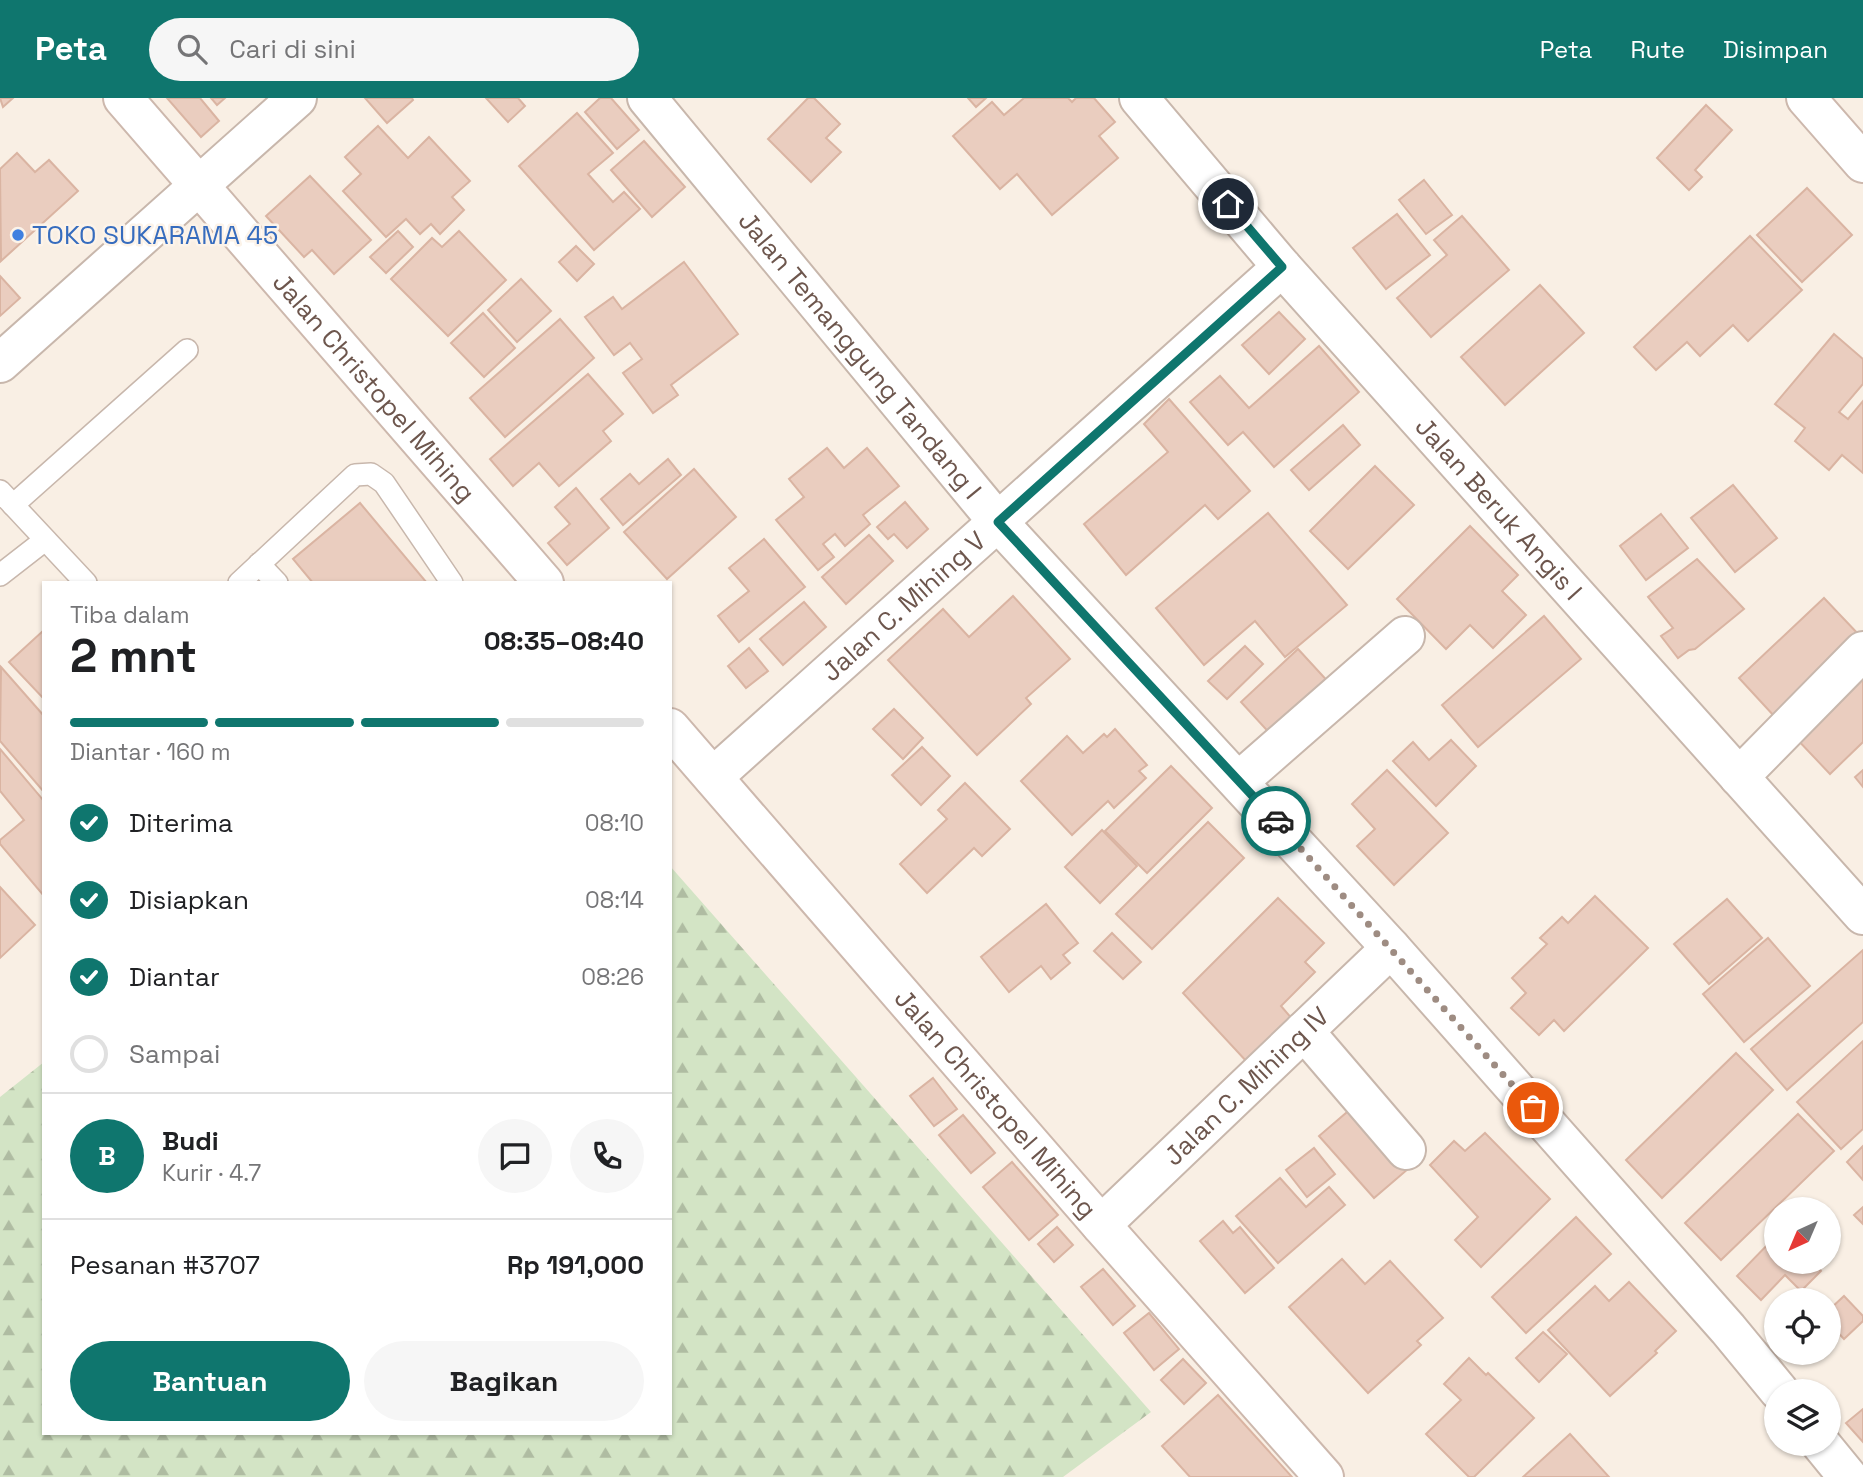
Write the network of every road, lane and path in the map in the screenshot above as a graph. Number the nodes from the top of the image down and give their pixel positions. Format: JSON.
{"nodes":[{"id":1,"x":123,"y":98,"type":"edge"},
{"id":2,"x":297,"y":98,"type":"edge"},
{"id":3,"x":647,"y":98,"type":"edge"},
{"id":4,"x":1139,"y":98,"type":"edge"},
{"id":5,"x":1806,"y":98,"type":"edge"},
{"id":6,"x":1863,"y":163,"type":"edge"},
{"id":7,"x":198,"y":185,"type":"junction"},
{"id":8,"x":1282,"y":267,"type":"junction"},
{"id":9,"x":187,"y":350,"type":"dead end"},
{"id":10,"x":0,"y":363,"type":"edge"},
{"id":11,"x":6,"y":498,"type":"edge"},
{"id":12,"x":998,"y":522,"type":"junction"},
{"id":13,"x":45,"y":540,"type":"junction"},
{"id":14,"x":259,"y":564,"type":"junction"},
{"id":15,"x":0,"y":575,"type":"edge"},
{"id":16,"x":84,"y":581,"type":"edge"},
{"id":17,"x":241,"y":581,"type":"edge"},
{"id":18,"x":275,"y":581,"type":"edge"},
{"id":19,"x":451,"y":581,"type":"edge"},
{"id":20,"x":542,"y":581,"type":"edge"},
{"id":21,"x":1405,"y":636,"type":"dead end"},
{"id":22,"x":1863,"y":651,"type":"edge"},
{"id":23,"x":672,"y":730,"type":"edge"},
{"id":24,"x":713,"y":777,"type":"junction"},
{"id":25,"x":1739,"y":777,"type":"junction"},
{"id":26,"x":1239,"y":781,"type":"junction"},
{"id":27,"x":1863,"y":915,"type":"edge"},
{"id":28,"x":1391,"y":948,"type":"junction"},
{"id":29,"x":1304,"y":1031,"type":"junction"},
{"id":30,"x":1406,"y":1150,"type":"dead end"},
{"id":31,"x":1101,"y":1225,"type":"junction"},
{"id":32,"x":1769,"y":1379,"type":"edge"},
{"id":33,"x":1831,"y":1456,"type":"edge"},
{"id":34,"x":1324,"y":1477,"type":"edge"},
{"id":35,"x":1848,"y":1477,"type":"edge"}],
"edges":[{"from":1,"to":7,"type":"street","name":"Jalan Christopel Mihing"},
{"from":2,"to":7,"type":"street"},
{"from":3,"to":12,"type":"street","name":"Jalan Temanggung Tandang I"},
{"from":4,"to":8,"type":"street","name":"Jalan Beruk Angis I"},
{"from":5,"to":6,"type":"street"},
{"from":7,"to":10,"type":"street"},
{"from":7,"to":20,"type":"street","name":"Jalan Christopel Mihing"},
{"from":8,"to":12,"type":"street","name":"Jalan C. Mihing V"},
{"from":8,"to":25,"type":"street","name":"Jalan Beruk Angis I"},
{"from":9,"to":11,"type":"lane"},
{"from":11,"to":13,"type":"lane"},
{"from":12,"to":24,"type":"street","name":"Jalan C. Mihing V"},
{"from":12,"to":26,"type":"street","name":"Jalan Temanggung Tandang I"},
{"from":13,"to":15,"type":"lane"},
{"from":13,"to":16,"type":"lane"},
{"from":14,"to":17,"type":"lane"},
{"from":14,"to":18,"type":"lane"},
{"from":14,"to":19,"type":"lane"},
{"from":21,"to":26,"type":"street"},
{"from":22,"to":25,"type":"street"},
{"from":23,"to":24,"type":"street","name":"Jalan Christopel Mihing"},
{"from":24,"to":31,"type":"street","name":"Jalan Christopel Mihing"},
{"from":25,"to":27,"type":"street","name":"Jalan Beruk Angis I"},
{"from":26,"to":28,"type":"street","name":"Jalan Temanggung Tandang I"},
{"from":28,"to":29,"type":"street","name":"Jalan C. Mihing IV"},
{"from":28,"to":32,"type":"street","name":"Jalan Temanggung Tandang I"},
{"from":29,"to":30,"type":"street"},
{"from":29,"to":31,"type":"street","name":"Jalan C. Mihing IV"},
{"from":31,"to":34,"type":"street","name":"Jalan Christopel Mihing"},
{"from":33,"to":35,"type":"street"}]}
